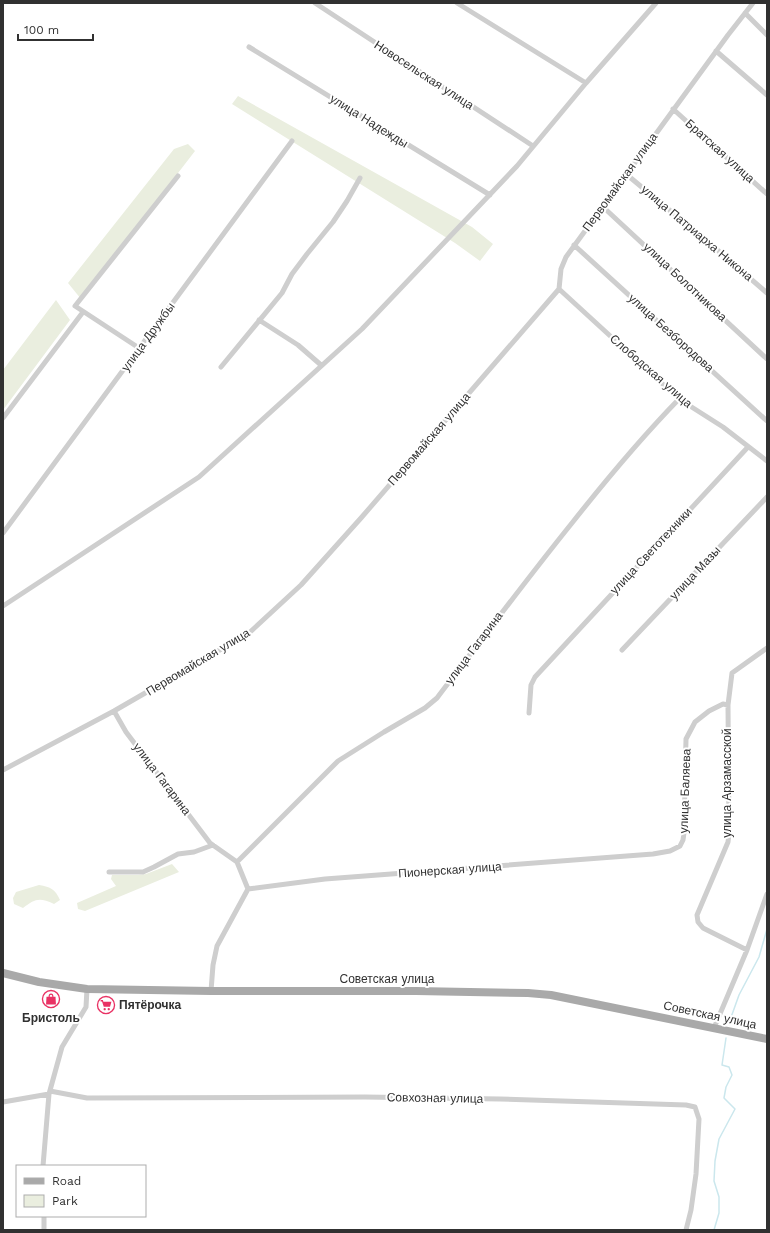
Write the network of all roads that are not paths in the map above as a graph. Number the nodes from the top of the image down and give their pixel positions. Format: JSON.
{"nodes":[{"id":1,"x":315,"y":3,"type":"edge"},
{"id":2,"x":457,"y":3,"type":"edge"},
{"id":3,"x":656,"y":3,"type":"edge"},
{"id":4,"x":753,"y":3,"type":"edge"},
{"id":5,"x":745,"y":13,"type":"junction"},
{"id":6,"x":767,"y":35,"type":"edge"},
{"id":7,"x":249,"y":47,"type":"dead end"},
{"id":8,"x":716,"y":51,"type":"junction"},
{"id":9,"x":586,"y":83,"type":"junction"},
{"id":10,"x":767,"y":95,"type":"edge"},
{"id":11,"x":673,"y":109,"type":"junction"},
{"id":12,"x":292,"y":141,"type":"dead end"},
{"id":13,"x":533,"y":146,"type":"junction"},
{"id":14,"x":626,"y":174,"type":"junction"},
{"id":15,"x":178,"y":176,"type":"dead end"},
{"id":16,"x":360,"y":178,"type":"dead end"},
{"id":17,"x":767,"y":194,"type":"edge"},
{"id":18,"x":490,"y":195,"type":"junction"},
{"id":19,"x":602,"y":206,"type":"junction"},
{"id":20,"x":574,"y":245,"type":"junction"},
{"id":21,"x":559,"y":289,"type":"junction"},
{"id":22,"x":767,"y":293,"type":"edge"},
{"id":23,"x":83,"y":312,"type":"junction"},
{"id":24,"x":259,"y":320,"type":"junction"},
{"id":25,"x":139,"y":348,"type":"junction"},
{"id":26,"x":767,"y":358,"type":"edge"},
{"id":27,"x":322,"y":366,"type":"junction"},
{"id":28,"x":221,"y":367,"type":"dead end"},
{"id":29,"x":679,"y":399,"type":"junction"},
{"id":30,"x":3,"y":418,"type":"edge"},
{"id":31,"x":767,"y":421,"type":"edge"},
{"id":32,"x":748,"y":446,"type":"junction"},
{"id":33,"x":767,"y":461,"type":"edge"},
{"id":34,"x":767,"y":497,"type":"edge"},
{"id":35,"x":3,"y":533,"type":"edge"},
{"id":36,"x":3,"y":606,"type":"edge"},
{"id":37,"x":767,"y":648,"type":"edge"},
{"id":38,"x":622,"y":650,"type":"dead end"},
{"id":39,"x":728,"y":705,"type":"junction"},
{"id":40,"x":114,"y":711,"type":"junction"},
{"id":41,"x":530,"y":713,"type":"dead end"},
{"id":42,"x":3,"y":770,"type":"edge"},
{"id":43,"x":213,"y":845,"type":"junction"},
{"id":44,"x":653,"y":854,"type":"joint"},
{"id":45,"x":236,"y":862,"type":"junction"},
{"id":46,"x":109,"y":872,"type":"dead end"},
{"id":47,"x":248,"y":889,"type":"junction"},
{"id":48,"x":767,"y":894,"type":"edge"},
{"id":49,"x":747,"y":950,"type":"junction"},
{"id":50,"x":3,"y":974,"type":"edge"},
{"id":51,"x":87,"y":989,"type":"junction"},
{"id":52,"x":211,"y":991,"type":"junction"},
{"id":53,"x":714,"y":1028,"type":"junction"},
{"id":54,"x":767,"y":1039,"type":"edge"},
{"id":55,"x":50,"y":1093,"type":"junction"},
{"id":56,"x":3,"y":1102,"type":"edge"},
{"id":57,"x":43,"y":1165,"type":"edge"},
{"id":58,"x":44,"y":1217,"type":"edge"},
{"id":59,"x":44,"y":1230,"type":"edge"},
{"id":60,"x":686,"y":1230,"type":"edge"}],
"edges":[{"from":1,"to":13,"type":"street","name":"Новосельская улица"},
{"from":2,"to":9,"type":"street"},
{"from":3,"to":9,"type":"street"},
{"from":4,"to":5,"type":"street","name":"Первомайская улица"},
{"from":5,"to":6,"type":"street"},
{"from":5,"to":8,"type":"street","name":"Первомайская улица"},
{"from":7,"to":18,"type":"street","name":"улица Надежды"},
{"from":8,"to":10,"type":"street"},
{"from":8,"to":11,"type":"street","name":"Первомайская улица"},
{"from":9,"to":13,"type":"street"},
{"from":11,"to":14,"type":"street","name":"Первомайская улица"},
{"from":11,"to":17,"type":"street","name":"Братская улица"},
{"from":12,"to":25,"type":"street","name":"улица Дружбы"},
{"from":13,"to":18,"type":"street"},
{"from":14,"to":19,"type":"street","name":"Первомайская улица"},
{"from":14,"to":22,"type":"street","name":"улица Патриарха Никона"},
{"from":15,"to":23,"type":"street"},
{"from":16,"to":24,"type":"street"},
{"from":18,"to":27,"type":"street"},
{"from":19,"to":20,"type":"street","name":"Первомайская улица"},
{"from":19,"to":26,"type":"street","name":"улица Болотникова"},
{"from":20,"to":21,"type":"street","name":"Первомайская улица"},
{"from":20,"to":31,"type":"street","name":"улица Безбородова"},
{"from":21,"to":29,"type":"street","name":"Слободская улица"},
{"from":21,"to":40,"type":"street","name":"Первомайская улица"},
{"from":23,"to":25,"type":"street"},
{"from":23,"to":30,"type":"street"},
{"from":24,"to":27,"type":"street"},
{"from":24,"to":28,"type":"street"},
{"from":25,"to":35,"type":"street","name":"улица Дружбы"},
{"from":27,"to":36,"type":"street"},
{"from":29,"to":32,"type":"street","name":"Слободская улица"},
{"from":29,"to":45,"type":"street","name":"улица Гагарина"},
{"from":32,"to":33,"type":"street","name":"Слободская улица"},
{"from":32,"to":41,"type":"street","name":"улица Светотехники"},
{"from":34,"to":38,"type":"street","name":"улица Мазы"},
{"from":37,"to":39,"type":"street","name":"улица Арзамасской"},
{"from":39,"to":44,"type":"street","name":"улица Баляева"},
{"from":39,"to":49,"type":"street","name":"улица Арзамасской"},
{"from":40,"to":42,"type":"street","name":"Первомайская улица"},
{"from":40,"to":43,"type":"street","name":"улица Гагарина"},
{"from":43,"to":45,"type":"street","name":"улица Гагарина"},
{"from":43,"to":46,"type":"street"},
{"from":44,"to":47,"type":"street","name":"Пионерская улица"},
{"from":45,"to":47,"type":"street","name":"улица Гагарина"},
{"from":47,"to":52,"type":"street"},
{"from":48,"to":49,"type":"street"},
{"from":49,"to":53,"type":"street"},
{"from":50,"to":51,"type":"main road","name":"Советская улица"},
{"from":51,"to":52,"type":"main road","name":"Советская улица"},
{"from":51,"to":55,"type":"street"},
{"from":52,"to":53,"type":"main road","name":"Советская улица"},
{"from":53,"to":54,"type":"main road","name":"Советская улица"},
{"from":55,"to":56,"type":"street"},
{"from":55,"to":57,"type":"street"},
{"from":55,"to":60,"type":"street","name":"Совхозная улица"},
{"from":58,"to":59,"type":"street"}]}
